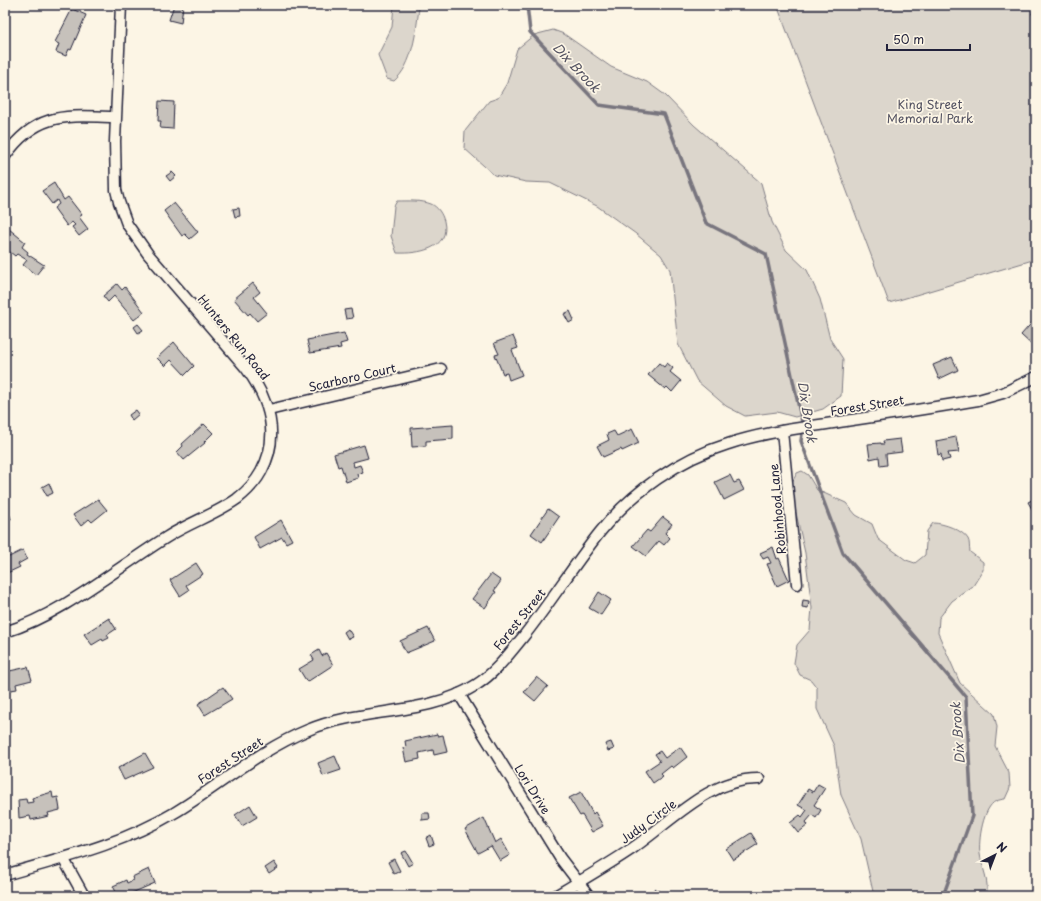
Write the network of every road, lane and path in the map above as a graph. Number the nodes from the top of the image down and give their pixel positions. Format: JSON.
{"nodes":[{"id":1,"x":121,"y":5,"type":"edge"},
{"id":2,"x":115,"y":117,"type":"junction"},
{"id":3,"x":5,"y":156,"type":"edge"},
{"id":4,"x":441,"y":370,"type":"dead end"},
{"id":5,"x":1036,"y":377,"type":"edge"},
{"id":6,"x":269,"y":410,"type":"junction"},
{"id":7,"x":782,"y":431,"type":"junction"},
{"id":8,"x":797,"y":584,"type":"dead end"},
{"id":9,"x":5,"y":632,"type":"edge"},
{"id":10,"x":459,"y":694,"type":"junction"},
{"id":11,"x":759,"y":779,"type":"dead end"},
{"id":12,"x":63,"y":858,"type":"junction"},
{"id":13,"x":5,"y":875,"type":"edge"},
{"id":14,"x":578,"y":883,"type":"junction"},
{"id":15,"x":84,"y":896,"type":"edge"},
{"id":16,"x":555,"y":896,"type":"edge"},
{"id":17,"x":588,"y":896,"type":"edge"}],
"edges":[{"from":1,"to":2,"type":"street","name":"Hunters Run Road"},
{"from":2,"to":3,"type":"street"},
{"from":2,"to":6,"type":"street","name":"Hunters Run Road"},
{"from":4,"to":6,"type":"street","name":"Scarboro Court"},
{"from":5,"to":7,"type":"street","name":"Forest Street"},
{"from":6,"to":9,"type":"street","name":"Hunters Run Road"},
{"from":7,"to":8,"type":"street","name":"Robinhood Lane"},
{"from":7,"to":10,"type":"street","name":"Forest Street"},
{"from":10,"to":12,"type":"street","name":"Forest Street"},
{"from":10,"to":14,"type":"street","name":"Lori Drive"},
{"from":11,"to":14,"type":"street","name":"Judy Circle"},
{"from":12,"to":13,"type":"street","name":"Forest Street"},
{"from":12,"to":15,"type":"street"},
{"from":14,"to":16,"type":"street","name":"Judy Circle"},
{"from":14,"to":17,"type":"street","name":"Lori Drive"}]}
